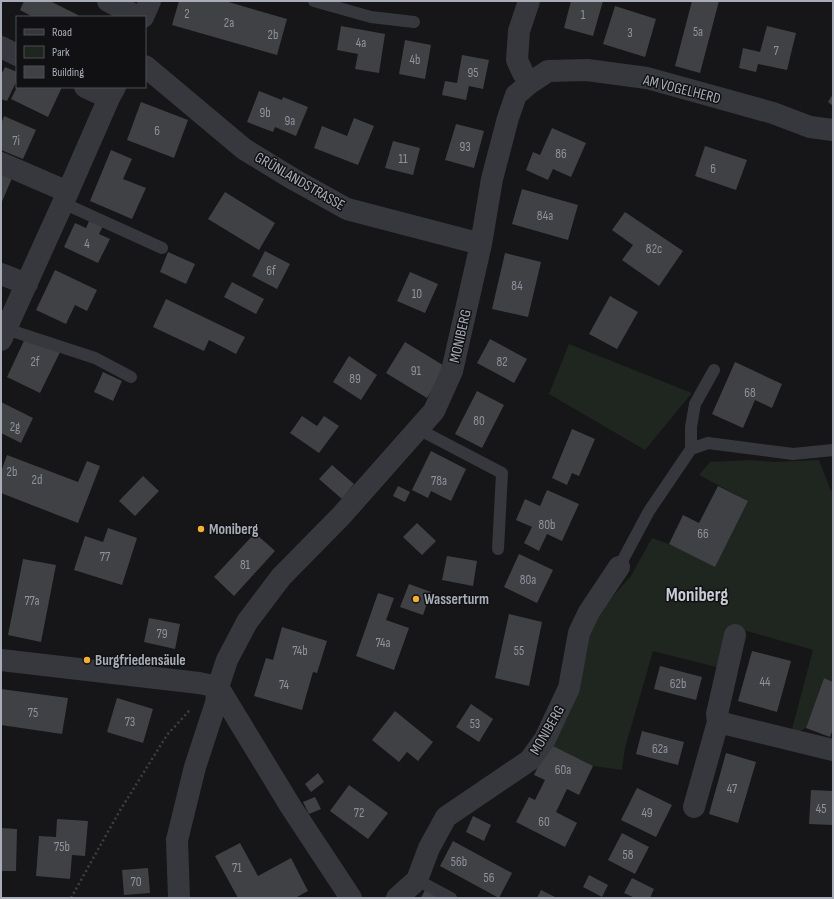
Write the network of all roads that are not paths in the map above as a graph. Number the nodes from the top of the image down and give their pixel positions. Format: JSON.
{"nodes":[{"id":1,"x":108,"y":1,"type":"edge"},
{"id":2,"x":150,"y":1,"type":"edge"},
{"id":3,"x":314,"y":1,"type":"edge"},
{"id":4,"x":529,"y":1,"type":"edge"},
{"id":5,"x":136,"y":16,"type":"edge"},
{"id":6,"x":143,"y":16,"type":"edge"},
{"id":7,"x":414,"y":22,"type":"dead end"},
{"id":8,"x":1,"y":48,"type":"edge"},
{"id":9,"x":16,"y":55,"type":"edge"},
{"id":10,"x":146,"y":67,"type":"edge"},
{"id":11,"x":530,"y":83,"type":"junction"},
{"id":12,"x":90,"y":88,"type":"edge"},
{"id":13,"x":112,"y":92,"type":"edge"},
{"id":14,"x":833,"y":130,"type":"edge"},
{"id":15,"x":1,"y":163,"type":"edge"},
{"id":16,"x":66,"y":197,"type":"junction"},
{"id":17,"x":481,"y":244,"type":"junction"},
{"id":18,"x":162,"y":248,"type":"dead end"},
{"id":19,"x":1,"y":274,"type":"edge"},
{"id":20,"x":26,"y":284,"type":"junction"},
{"id":21,"x":4,"y":335,"type":"edge"},
{"id":22,"x":714,"y":370,"type":"dead end"},
{"id":23,"x":131,"y":377,"type":"dead end"},
{"id":24,"x":418,"y":429,"type":"junction"},
{"id":25,"x":691,"y":449,"type":"junction"},
{"id":26,"x":833,"y":450,"type":"edge"},
{"id":27,"x":498,"y":549,"type":"dead end"},
{"id":28,"x":619,"y":568,"type":"joint"},
{"id":29,"x":735,"y":635,"type":"dead end"},
{"id":30,"x":1,"y":660,"type":"edge"},
{"id":31,"x":217,"y":695,"type":"junction"},
{"id":32,"x":718,"y":722,"type":"junction"},
{"id":33,"x":833,"y":750,"type":"edge"},
{"id":34,"x":694,"y":807,"type":"dead end"},
{"id":35,"x":417,"y":880,"type":"junction"},
{"id":36,"x":179,"y":898,"type":"edge"},
{"id":37,"x":351,"y":898,"type":"edge"},
{"id":38,"x":397,"y":898,"type":"edge"},
{"id":39,"x":451,"y":898,"type":"edge"}],
"edges":[{"from":1,"to":5,"type":"street"},
{"from":2,"to":6,"type":"street"},
{"from":3,"to":7,"type":"lane"},
{"from":4,"to":11,"type":"street"},
{"from":8,"to":9,"type":"street"},
{"from":10,"to":17,"type":"street","name":"GRÜNLANDSTRASSE"},
{"from":11,"to":14,"type":"street","name":"AM VOGELHERD"},
{"from":11,"to":17,"type":"street","name":"MONIBERG"},
{"from":12,"to":13,"type":"street"},
{"from":13,"to":16,"type":"street"},
{"from":15,"to":16,"type":"street"},
{"from":16,"to":18,"type":"lane"},
{"from":16,"to":20,"type":"street"},
{"from":17,"to":24,"type":"street","name":"MONIBERG"},
{"from":19,"to":20,"type":"street"},
{"from":20,"to":21,"type":"street"},
{"from":21,"to":23,"type":"lane"},
{"from":22,"to":25,"type":"lane"},
{"from":24,"to":27,"type":"lane"},
{"from":24,"to":31,"type":"street","name":"MONIBERG"},
{"from":25,"to":26,"type":"lane"},
{"from":25,"to":28,"type":"lane"},
{"from":28,"to":35,"type":"street","name":"MONIBERG"},
{"from":29,"to":32,"type":"street"},
{"from":30,"to":31,"type":"street"},
{"from":31,"to":36,"type":"street","name":"MONIBERG"},
{"from":31,"to":37,"type":"street"},
{"from":32,"to":33,"type":"street"},
{"from":32,"to":34,"type":"street"},
{"from":35,"to":38,"type":"street","name":"MONIBERG"},
{"from":35,"to":39,"type":"lane"}]}
